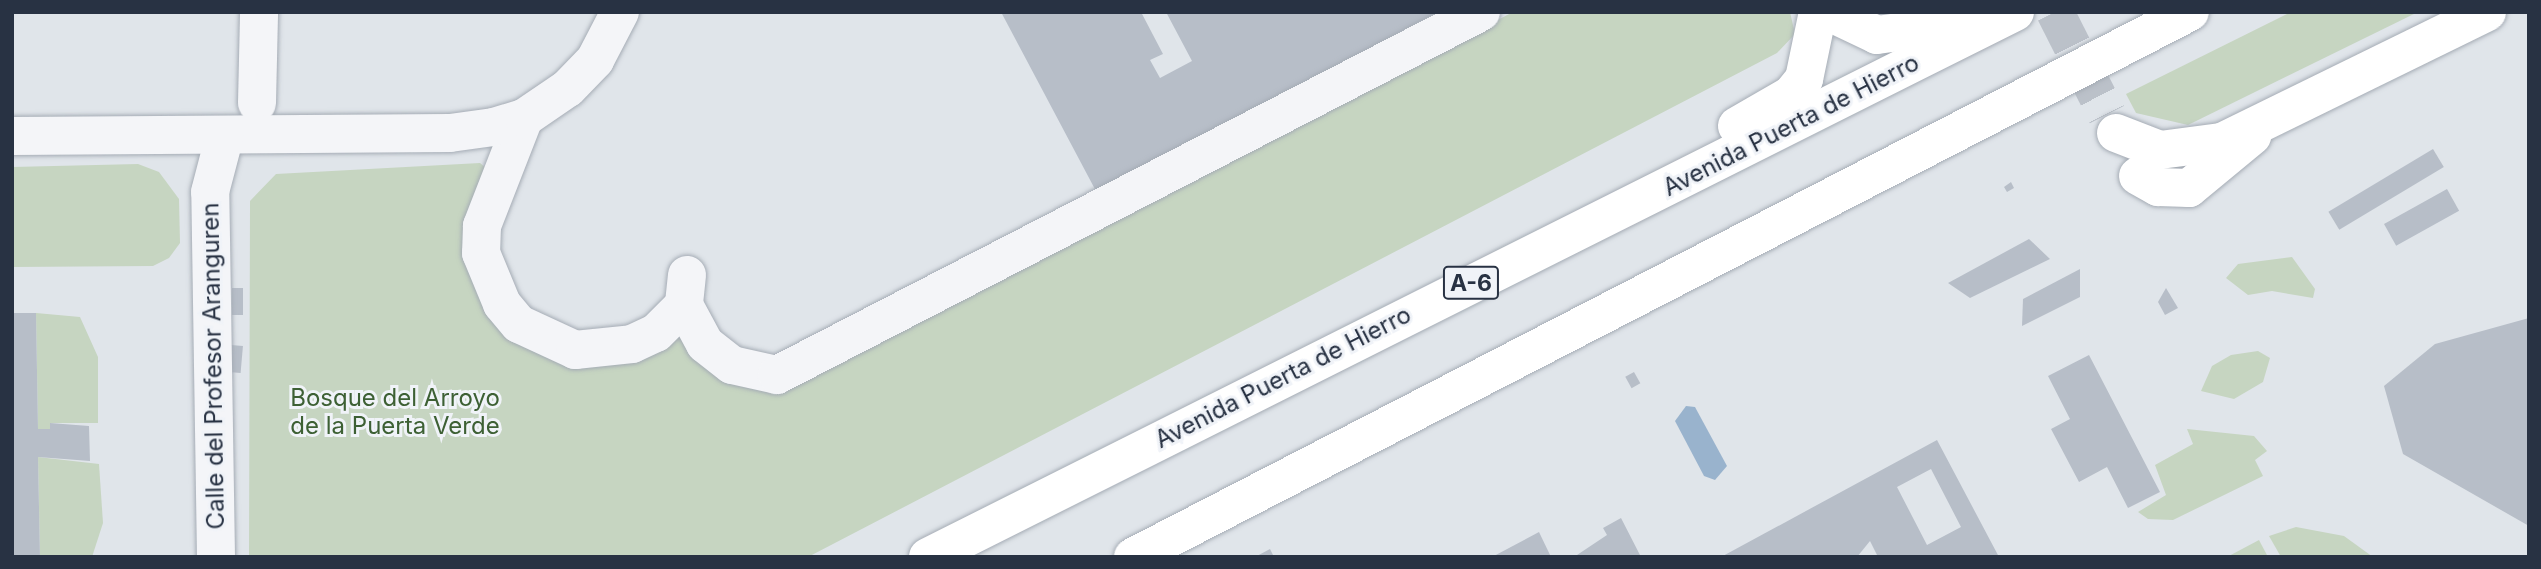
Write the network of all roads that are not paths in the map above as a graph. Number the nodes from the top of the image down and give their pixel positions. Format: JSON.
{"nodes":[{"id":1,"x":259,"y":12,"type":"edge"},
{"id":2,"x":608,"y":12,"type":"edge"},
{"id":3,"x":621,"y":12,"type":"edge"},
{"id":4,"x":1481,"y":12,"type":"edge"},
{"id":5,"x":1818,"y":12,"type":"edge"},
{"id":6,"x":1829,"y":12,"type":"edge"},
{"id":7,"x":1954,"y":12,"type":"edge"},
{"id":8,"x":2015,"y":12,"type":"edge"},
{"id":9,"x":2190,"y":12,"type":"edge"},
{"id":10,"x":2487,"y":12,"type":"edge"},
{"id":11,"x":2457,"y":24,"type":"edge"},
{"id":12,"x":595,"y":60,"type":"junction"},
{"id":13,"x":257,"y":103,"type":"dead end"},
{"id":14,"x":524,"y":118,"type":"junction"},
{"id":15,"x":2112,"y":124,"type":"joint"},
{"id":16,"x":2259,"y":130,"type":"junction"},
{"id":17,"x":12,"y":135,"type":"edge"},
{"id":18,"x":225,"y":135,"type":"junction"},
{"id":19,"x":2138,"y":176,"type":"joint"},
{"id":20,"x":1381,"y":327,"type":"junction"},
{"id":21,"x":216,"y":557,"type":"edge"},
{"id":22,"x":928,"y":557,"type":"edge"},
{"id":23,"x":1133,"y":557,"type":"edge"}],
"edges":[{"from":1,"to":13,"type":"street"},
{"from":2,"to":12,"type":"street"},
{"from":3,"to":12,"type":"street"},
{"from":4,"to":14,"type":"street"},
{"from":5,"to":20,"type":"highway"},
{"from":6,"to":7,"type":"highway"},
{"from":8,"to":20,"type":"highway","name":"Avenida Puerta de Hierro","number":"A-6"},
{"from":9,"to":23,"type":"highway"},
{"from":10,"to":11,"type":"highway"},
{"from":11,"to":16,"type":"highway"},
{"from":12,"to":14,"type":"street"},
{"from":14,"to":18,"type":"street"},
{"from":15,"to":16,"type":"highway"},
{"from":15,"to":19,"type":"street"},
{"from":16,"to":19,"type":"highway"},
{"from":17,"to":18,"type":"street"},
{"from":18,"to":21,"type":"street","name":"Calle del Profesor Aranguren"},
{"from":20,"to":22,"type":"highway","name":"Avenida Puerta de Hierro","number":"A-6"}]}
